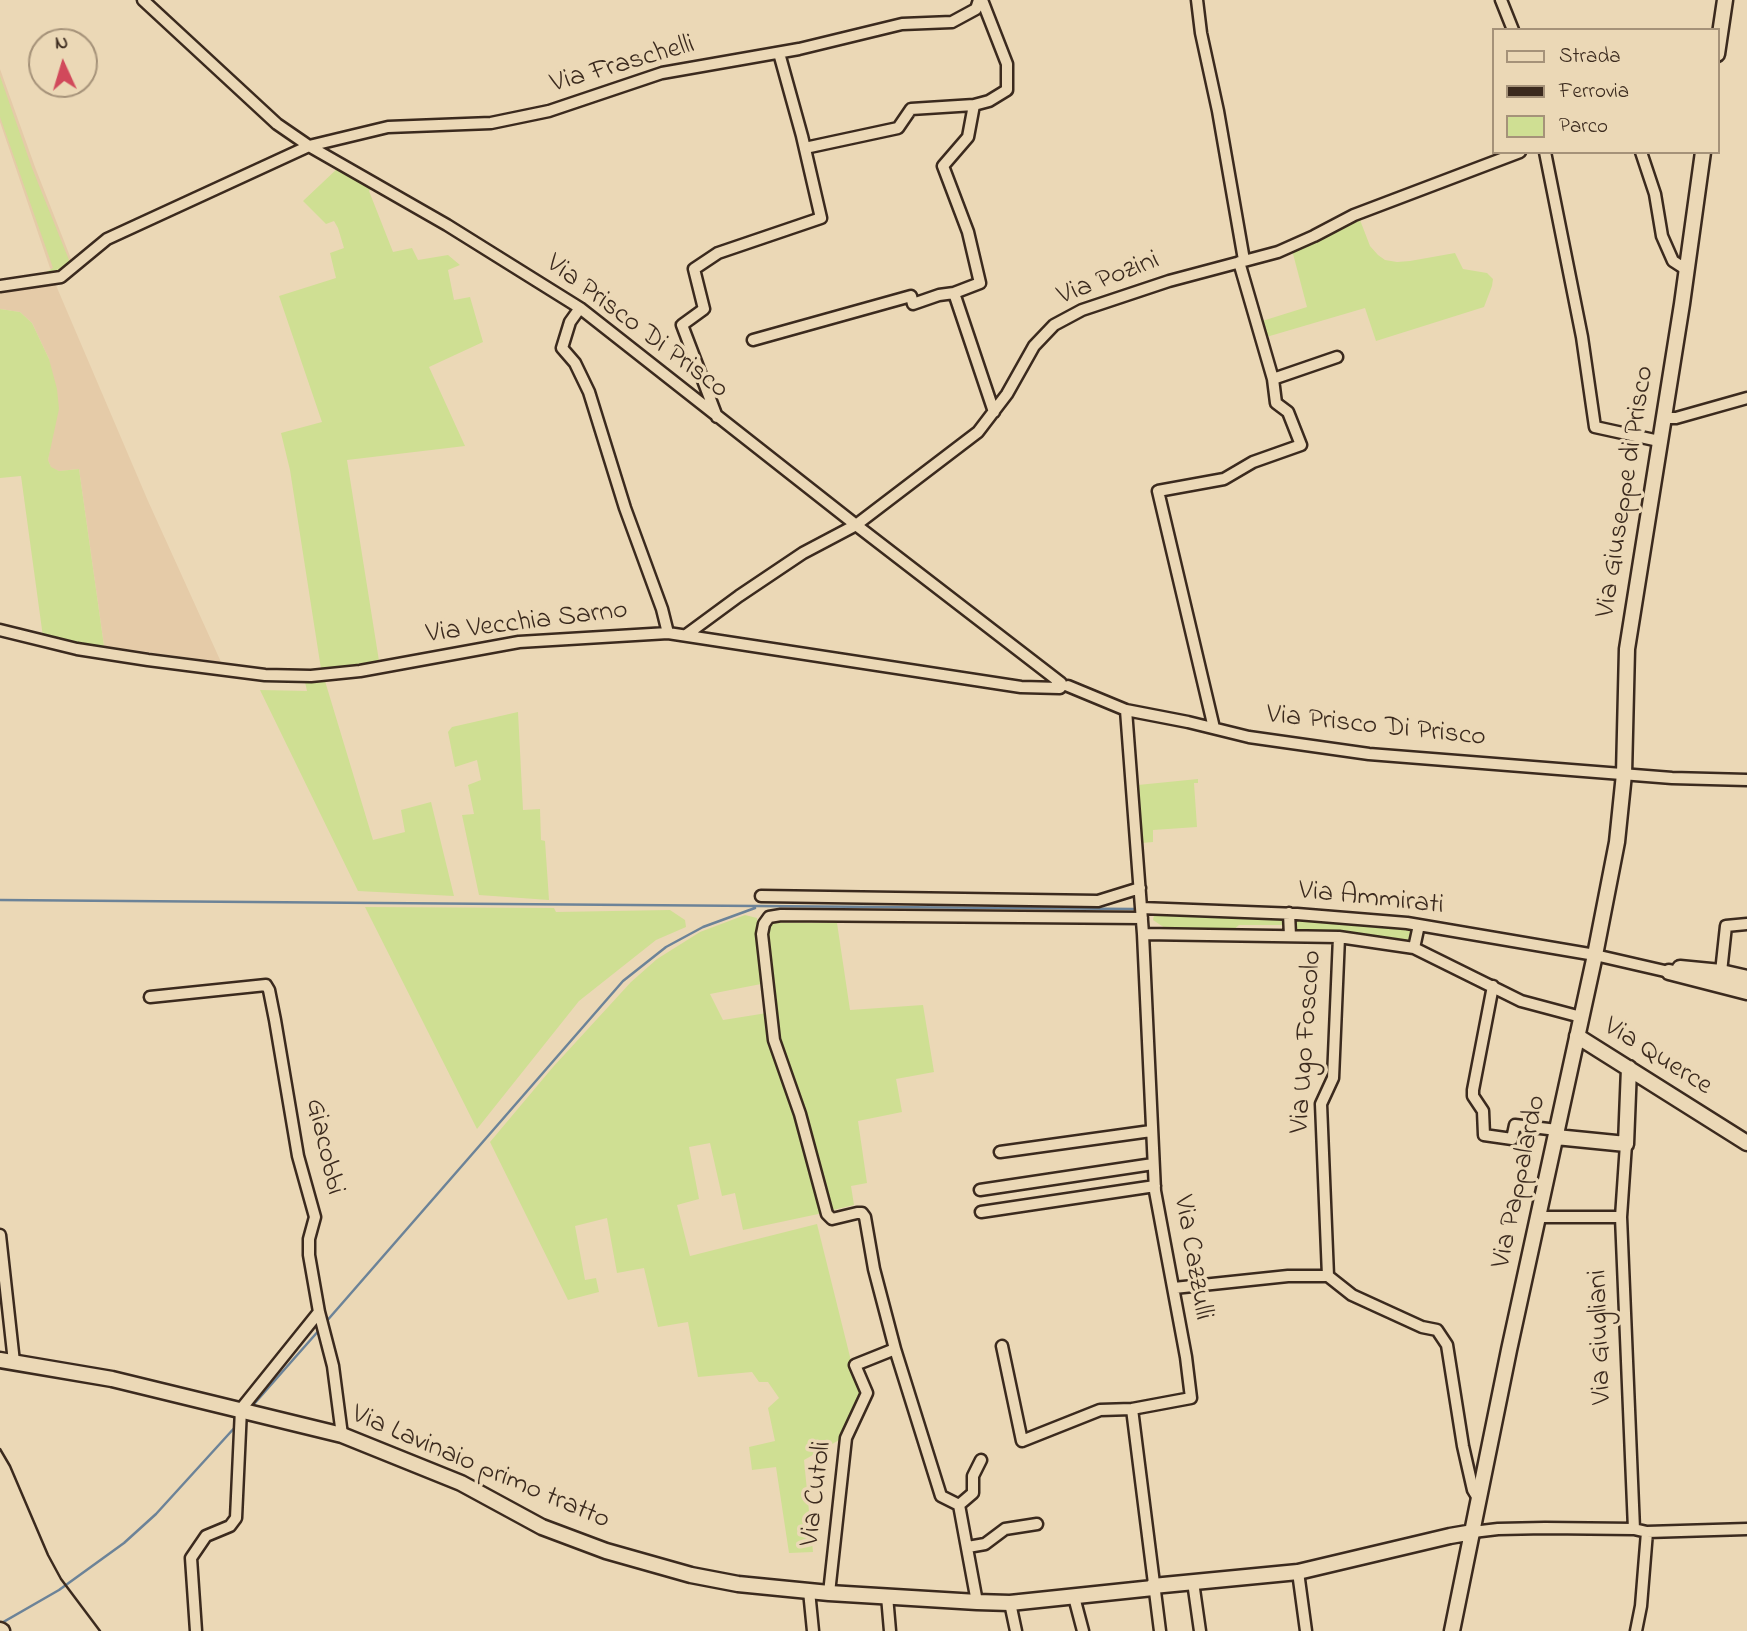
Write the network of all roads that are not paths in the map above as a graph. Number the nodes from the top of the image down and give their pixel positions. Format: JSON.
{"nodes":[{"id":1,"x":143,"y":0,"type":"edge"},
{"id":2,"x":981,"y":0,"type":"edge"},
{"id":3,"x":1197,"y":0,"type":"edge"},
{"id":4,"x":1501,"y":0,"type":"edge"},
{"id":5,"x":1725,"y":0,"type":"edge"},
{"id":6,"x":1512,"y":28,"type":"edge"},
{"id":7,"x":1719,"y":40,"type":"edge"},
{"id":8,"x":779,"y":53,"type":"junction"},
{"id":9,"x":974,"y":105,"type":"junction"},
{"id":10,"x":309,"y":146,"type":"junction"},
{"id":11,"x":805,"y":148,"type":"junction"},
{"id":12,"x":1515,"y":154,"type":"edge"},
{"id":13,"x":1545,"y":154,"type":"edge"},
{"id":14,"x":1642,"y":154,"type":"edge"},
{"id":15,"x":1703,"y":154,"type":"edge"},
{"id":16,"x":1242,"y":261,"type":"junction"},
{"id":17,"x":1687,"y":270,"type":"junction"},
{"id":18,"x":0,"y":286,"type":"edge"},
{"id":19,"x":954,"y":293,"type":"junction"},
{"id":20,"x":580,"y":308,"type":"junction"},
{"id":21,"x":753,"y":340,"type":"dead end"},
{"id":22,"x":1337,"y":357,"type":"dead end"},
{"id":23,"x":1273,"y":379,"type":"junction"},
{"id":24,"x":1747,"y":398,"type":"edge"},
{"id":25,"x":994,"y":412,"type":"junction"},
{"id":26,"x":717,"y":417,"type":"junction"},
{"id":27,"x":1663,"y":418,"type":"junction"},
{"id":28,"x":1659,"y":441,"type":"junction"},
{"id":29,"x":856,"y":526,"type":"junction"},
{"id":30,"x":0,"y":630,"type":"edge"},
{"id":31,"x":668,"y":633,"type":"junction"},
{"id":32,"x":687,"y":635,"type":"junction"},
{"id":33,"x":1063,"y":686,"type":"junction"},
{"id":34,"x":1126,"y":710,"type":"junction"},
{"id":35,"x":1214,"y":728,"type":"junction"},
{"id":36,"x":1624,"y":774,"type":"junction"},
{"id":37,"x":1747,"y":780,"type":"edge"},
{"id":38,"x":1617,"y":842,"type":"joint"},
{"id":39,"x":1140,"y":888,"type":"junction"},
{"id":40,"x":761,"y":896,"type":"dead end"},
{"id":41,"x":1142,"y":913,"type":"junction"},
{"id":42,"x":1289,"y":914,"type":"junction"},
{"id":43,"x":1747,"y":924,"type":"edge"},
{"id":44,"x":1419,"y":925,"type":"junction"},
{"id":45,"x":1143,"y":934,"type":"junction"},
{"id":46,"x":1290,"y":936,"type":"junction"},
{"id":47,"x":1339,"y":937,"type":"junction"},
{"id":48,"x":1413,"y":948,"type":"junction"},
{"id":49,"x":1595,"y":955,"type":"junction"},
{"id":50,"x":1669,"y":972,"type":"junction"},
{"id":51,"x":1721,"y":972,"type":"junction"},
{"id":52,"x":1747,"y":978,"type":"edge"},
{"id":53,"x":1493,"y":986,"type":"junction"},
{"id":54,"x":1747,"y":992,"type":"edge"},
{"id":55,"x":150,"y":997,"type":"dead end"},
{"id":56,"x":1581,"y":1017,"type":"junction"},
{"id":57,"x":1577,"y":1036,"type":"junction"},
{"id":58,"x":1629,"y":1069,"type":"junction"},
{"id":59,"x":1151,"y":1131,"type":"junction"},
{"id":60,"x":1557,"y":1133,"type":"junction"},
{"id":61,"x":1747,"y":1143,"type":"edge"},
{"id":62,"x":1626,"y":1144,"type":"junction"},
{"id":63,"x":1000,"y":1152,"type":"dead end"},
{"id":64,"x":1153,"y":1164,"type":"junction"},
{"id":65,"x":1155,"y":1186,"type":"junction"},
{"id":66,"x":980,"y":1190,"type":"dead end"},
{"id":67,"x":981,"y":1212,"type":"dead end"},
{"id":68,"x":1538,"y":1217,"type":"junction"},
{"id":69,"x":1621,"y":1217,"type":"junction"},
{"id":70,"x":0,"y":1235,"type":"edge"},
{"id":71,"x":1328,"y":1276,"type":"junction"},
{"id":72,"x":1174,"y":1288,"type":"junction"},
{"id":73,"x":320,"y":1316,"type":"junction"},
{"id":74,"x":1002,"y":1346,"type":"dead end"},
{"id":75,"x":895,"y":1349,"type":"junction"},
{"id":76,"x":7,"y":1361,"type":"edge"},
{"id":77,"x":241,"y":1409,"type":"junction"},
{"id":78,"x":1132,"y":1409,"type":"junction"},
{"id":79,"x":342,"y":1435,"type":"junction"},
{"id":80,"x":981,"y":1460,"type":"dead end"},
{"id":81,"x":1480,"y":1501,"type":"junction"},
{"id":82,"x":959,"y":1505,"type":"junction"},
{"id":83,"x":1037,"y":1524,"type":"dead end"},
{"id":84,"x":1634,"y":1529,"type":"junction"},
{"id":85,"x":1747,"y":1529,"type":"edge"},
{"id":86,"x":1473,"y":1532,"type":"junction"},
{"id":87,"x":1647,"y":1532,"type":"junction"},
{"id":88,"x":968,"y":1548,"type":"junction"},
{"id":89,"x":1298,"y":1572,"type":"junction"},
{"id":90,"x":1193,"y":1582,"type":"junction"},
{"id":91,"x":1153,"y":1587,"type":"junction"},
{"id":92,"x":809,"y":1591,"type":"junction"},
{"id":93,"x":829,"y":1592,"type":"junction"},
{"id":94,"x":887,"y":1596,"type":"junction"},
{"id":95,"x":1074,"y":1597,"type":"junction"},
{"id":96,"x":977,"y":1602,"type":"junction"},
{"id":97,"x":1010,"y":1603,"type":"junction"},
{"id":98,"x":196,"y":1631,"type":"edge"},
{"id":99,"x":813,"y":1631,"type":"edge"},
{"id":100,"x":890,"y":1631,"type":"edge"},
{"id":101,"x":1016,"y":1631,"type":"edge"},
{"id":102,"x":1083,"y":1631,"type":"edge"},
{"id":103,"x":1160,"y":1631,"type":"edge"},
{"id":104,"x":1200,"y":1631,"type":"edge"},
{"id":105,"x":1306,"y":1631,"type":"edge"},
{"id":106,"x":1452,"y":1631,"type":"edge"},
{"id":107,"x":1636,"y":1631,"type":"edge"}],
"edges":[{"from":1,"to":10,"type":"street","name":"Via Prisco Di Prisco"},
{"from":2,"to":8,"type":"street","name":"Via Fraschelli"},
{"from":2,"to":9,"type":"street"},
{"from":3,"to":16,"type":"street"},
{"from":4,"to":6,"type":"street"},
{"from":5,"to":7,"type":"street"},
{"from":8,"to":10,"type":"street","name":"Via Fraschelli"},
{"from":8,"to":11,"type":"street"},
{"from":9,"to":11,"type":"street"},
{"from":9,"to":19,"type":"street"},
{"from":10,"to":18,"type":"street","name":"Via Fraschelli"},
{"from":10,"to":20,"type":"street","name":"Via Prisco Di Prisco"},
{"from":11,"to":26,"type":"street"},
{"from":12,"to":16,"type":"street","name":"Via Pozini"},
{"from":13,"to":28,"type":"street"},
{"from":14,"to":17,"type":"street"},
{"from":15,"to":17,"type":"street","name":"Via Giuseppe di Prisco"},
{"from":16,"to":23,"type":"street"},
{"from":16,"to":25,"type":"street","name":"Via Pozini"},
{"from":17,"to":27,"type":"street","name":"Via Giuseppe di Prisco"},
{"from":19,"to":21,"type":"street"},
{"from":19,"to":25,"type":"street"},
{"from":20,"to":26,"type":"street","name":"Via Prisco Di Prisco"},
{"from":20,"to":31,"type":"street"},
{"from":22,"to":23,"type":"street"},
{"from":23,"to":35,"type":"street"},
{"from":24,"to":27,"type":"street"},
{"from":25,"to":29,"type":"street","name":"Via Pozini"},
{"from":26,"to":29,"type":"street","name":"Via Prisco Di Prisco"},
{"from":27,"to":28,"type":"street","name":"Via Giuseppe di Prisco"},
{"from":28,"to":36,"type":"street","name":"Via Giuseppe di Prisco"},
{"from":29,"to":32,"type":"street","name":"Via Pozini"},
{"from":29,"to":33,"type":"street","name":"Via Prisco Di Prisco"},
{"from":30,"to":31,"type":"street","name":"Via Vecchia Sarno"},
{"from":31,"to":32,"type":"street","name":"Via Vecchia Sarno"},
{"from":32,"to":33,"type":"street","name":"Via Vecchia Sarno"},
{"from":33,"to":34,"type":"street","name":"Via Prisco Di Prisco"},
{"from":34,"to":35,"type":"street","name":"Via Prisco Di Prisco"},
{"from":34,"to":39,"type":"street","name":"Via Cazzulli"},
{"from":35,"to":36,"type":"street","name":"Via Prisco Di Prisco"},
{"from":36,"to":37,"type":"street","name":"Via Prisco Di Prisco"},
{"from":36,"to":38,"type":"street","name":"Via Giuseppe di Prisco"},
{"from":38,"to":49,"type":"street","name":"Via Pappalardo"},
{"from":39,"to":40,"type":"street"},
{"from":39,"to":41,"type":"street","name":"Via Cazzulli"},
{"from":41,"to":42,"type":"street","name":"Via Ammirati"},
{"from":41,"to":45,"type":"street","name":"Via Cazzulli"},
{"from":41,"to":75,"type":"street","name":"Via Ammirati"},
{"from":42,"to":44,"type":"street","name":"Via Ammirati"},
{"from":42,"to":46,"type":"street"},
{"from":43,"to":51,"type":"street"},
{"from":44,"to":48,"type":"street"},
{"from":44,"to":49,"type":"street","name":"Via Ammirati"},
{"from":45,"to":46,"type":"street","name":"Via Ammirati"},
{"from":45,"to":59,"type":"street","name":"Via Cazzulli"},
{"from":46,"to":47,"type":"street","name":"Via Ammirati"},
{"from":47,"to":48,"type":"street","name":"Via Ammirati"},
{"from":47,"to":71,"type":"street","name":"Via Ugo Foscolo"},
{"from":48,"to":53,"type":"street","name":"Via Ammirati"},
{"from":49,"to":50,"type":"street","name":"Via Ammirati"},
{"from":49,"to":56,"type":"street","name":"Via Pappalardo"},
{"from":50,"to":51,"type":"street"},
{"from":50,"to":54,"type":"street"},
{"from":51,"to":52,"type":"street"},
{"from":53,"to":56,"type":"street","name":"Via Ammirati"},
{"from":53,"to":60,"type":"street"},
{"from":55,"to":73,"type":"street","name":"Giacobbi"},
{"from":56,"to":57,"type":"street","name":"Via Pappalardo"},
{"from":57,"to":58,"type":"street","name":"Via Querce"},
{"from":57,"to":60,"type":"street","name":"Via Pappalardo"},
{"from":58,"to":61,"type":"street","name":"Via Querce"},
{"from":58,"to":62,"type":"street","name":"Via Giugliani"},
{"from":59,"to":63,"type":"street"},
{"from":59,"to":64,"type":"street","name":"Via Cazzulli"},
{"from":60,"to":62,"type":"street"},
{"from":60,"to":68,"type":"street","name":"Via Pappalardo"},
{"from":62,"to":69,"type":"street","name":"Via Giugliani"},
{"from":64,"to":65,"type":"street","name":"Via Cazzulli"},
{"from":64,"to":66,"type":"street"},
{"from":65,"to":67,"type":"street"},
{"from":65,"to":72,"type":"street","name":"Via Cazzulli"},
{"from":68,"to":69,"type":"street"},
{"from":68,"to":81,"type":"street","name":"Via Pappalardo"},
{"from":69,"to":84,"type":"street","name":"Via Giugliani"},
{"from":70,"to":76,"type":"street"},
{"from":71,"to":72,"type":"street"},
{"from":71,"to":81,"type":"street"},
{"from":72,"to":78,"type":"street","name":"Via Cazzulli"},
{"from":73,"to":77,"type":"street"},
{"from":73,"to":79,"type":"street","name":"Giacobbi"},
{"from":74,"to":78,"type":"street"},
{"from":75,"to":82,"type":"street"},
{"from":75,"to":93,"type":"street","name":"Via Cutoli"},
{"from":76,"to":77,"type":"street","name":"Via Lavinaio primo tratto"},
{"from":77,"to":79,"type":"street","name":"Via Lavinaio primo tratto"},
{"from":77,"to":98,"type":"street"},
{"from":78,"to":91,"type":"street"},
{"from":79,"to":92,"type":"street","name":"Via Lavinaio primo tratto"},
{"from":80,"to":82,"type":"street"},
{"from":81,"to":86,"type":"street","name":"Via Pappalardo"},
{"from":82,"to":88,"type":"street"},
{"from":83,"to":88,"type":"street"},
{"from":84,"to":86,"type":"street"},
{"from":84,"to":87,"type":"street"},
{"from":85,"to":87,"type":"street"},
{"from":86,"to":89,"type":"street","name":"Via Lavinaio primo tratto"},
{"from":86,"to":106,"type":"street","name":"Via Pappalardo"},
{"from":87,"to":107,"type":"street"},
{"from":88,"to":96,"type":"street"},
{"from":89,"to":90,"type":"street","name":"Via Lavinaio primo tratto"},
{"from":89,"to":105,"type":"street"},
{"from":90,"to":91,"type":"street","name":"Via Lavinaio primo tratto"},
{"from":90,"to":104,"type":"street"},
{"from":91,"to":95,"type":"street","name":"Via Lavinaio primo tratto"},
{"from":91,"to":103,"type":"street"},
{"from":92,"to":93,"type":"street","name":"Via Lavinaio primo tratto"},
{"from":92,"to":99,"type":"street"},
{"from":93,"to":94,"type":"street","name":"Via Lavinaio primo tratto"},
{"from":94,"to":96,"type":"street","name":"Via Lavinaio primo tratto"},
{"from":94,"to":100,"type":"street"},
{"from":95,"to":97,"type":"street","name":"Via Lavinaio primo tratto"},
{"from":95,"to":102,"type":"street"},
{"from":96,"to":97,"type":"street","name":"Via Lavinaio primo tratto"},
{"from":97,"to":101,"type":"street"}]}
